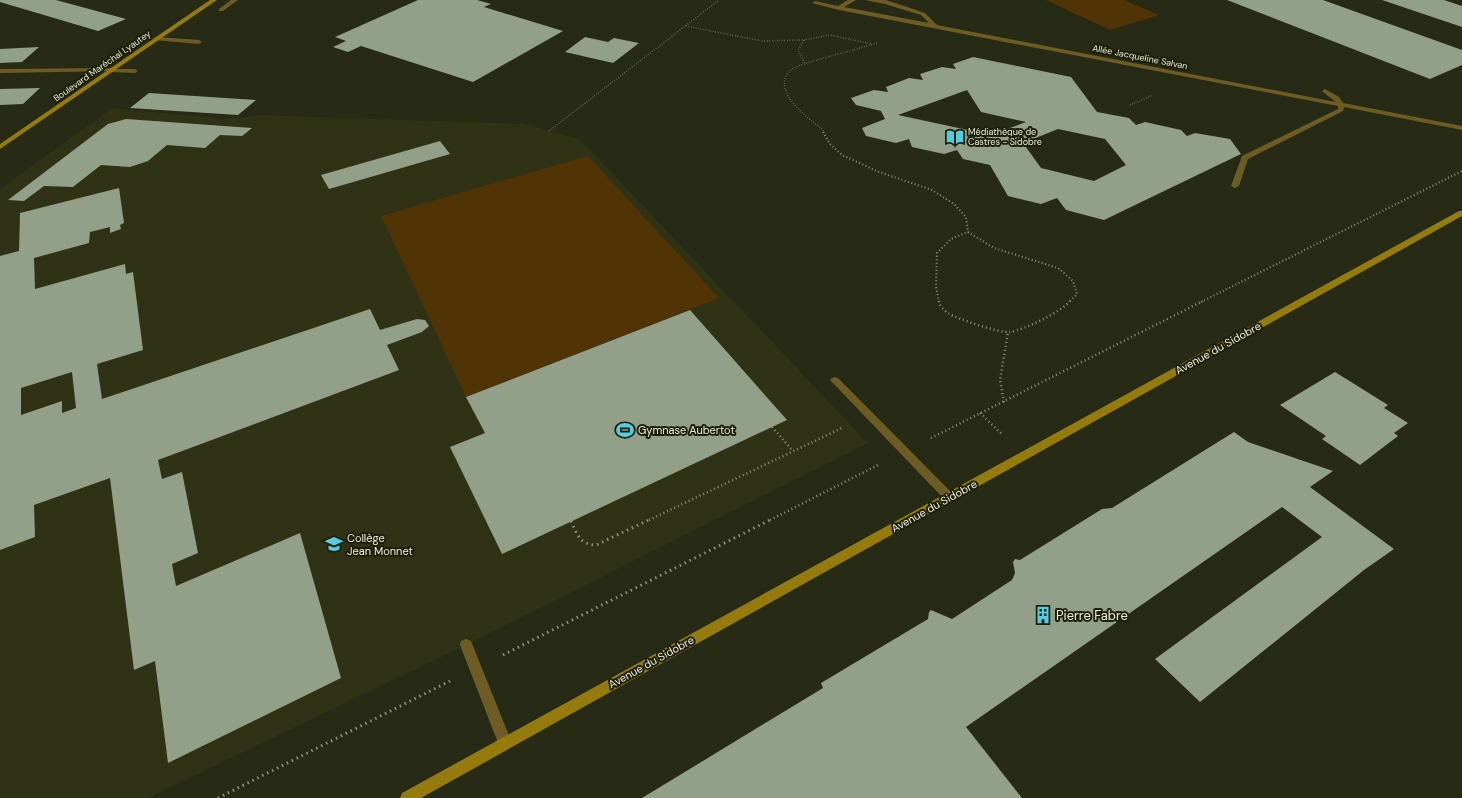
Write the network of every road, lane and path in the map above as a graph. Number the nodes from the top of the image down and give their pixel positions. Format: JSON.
{"nodes":[{"id":1,"x":214,"y":0,"type":"edge"},
{"id":2,"x":235,"y":0,"type":"edge"},
{"id":3,"x":719,"y":0,"type":"edge"},
{"id":4,"x":853,"y":0,"type":"edge"},
{"id":5,"x":868,"y":0,"type":"edge"},
{"id":6,"x":815,"y":3,"type":"dead end"},
{"id":7,"x":839,"y":8,"type":"junction"},
{"id":8,"x":221,"y":10,"type":"dead end"},
{"id":9,"x":685,"y":26,"type":"junction"},
{"id":10,"x":935,"y":26,"type":"junction"},
{"id":11,"x":156,"y":39,"type":"junction"},
{"id":12,"x":804,"y":40,"type":"junction"},
{"id":13,"x":199,"y":42,"type":"dead end"},
{"id":14,"x":881,"y":42,"type":"dead end"},
{"id":15,"x":874,"y":44,"type":"junction"},
{"id":16,"x":805,"y":64,"type":"junction"},
{"id":17,"x":1200,"y":69,"type":"dead end"},
{"id":18,"x":112,"y":70,"type":"junction"},
{"id":19,"x":0,"y":71,"type":"edge"},
{"id":20,"x":135,"y":71,"type":"dead end"},
{"id":21,"x":1195,"y":77,"type":"junction"},
{"id":22,"x":1325,"y":91,"type":"dead end"},
{"id":23,"x":1341,"y":105,"type":"junction"},
{"id":24,"x":1462,"y":128,"type":"edge"},
{"id":25,"x":549,"y":131,"type":"dead end"},
{"id":26,"x":0,"y":147,"type":"edge"},
{"id":27,"x":1462,"y":171,"type":"edge"},
{"id":28,"x":1235,"y":186,"type":"dead end"},
{"id":29,"x":1462,"y":213,"type":"edge"},
{"id":30,"x":968,"y":232,"type":"junction"},
{"id":31,"x":1008,"y":332,"type":"junction"},
{"id":32,"x":835,"y":380,"type":"dead end"},
{"id":33,"x":1004,"y":402,"type":"junction"},
{"id":34,"x":980,"y":413,"type":"junction"},
{"id":35,"x":869,"y":414,"type":"junction"},
{"id":36,"x":772,"y":427,"type":"dead end"},
{"id":37,"x":1004,"y":435,"type":"dead end"},
{"id":38,"x":793,"y":451,"type":"junction"},
{"id":39,"x":905,"y":451,"type":"junction"},
{"id":40,"x":949,"y":497,"type":"junction"},
{"id":41,"x":571,"y":521,"type":"dead end"},
{"id":42,"x":466,"y":645,"type":"dead end"},
{"id":43,"x":475,"y":669,"type":"junction"},
{"id":44,"x":505,"y":743,"type":"junction"},
{"id":45,"x":218,"y":798,"type":"edge"},
{"id":46,"x":407,"y":798,"type":"edge"}],
"edges":[{"from":1,"to":11,"type":"main road","name":"Boulevard Maréchal Lyautey"},
{"from":2,"to":8,"type":"street"},
{"from":3,"to":9,"type":"path"},
{"from":4,"to":7,"type":"street"},
{"from":5,"to":10,"type":"street"},
{"from":6,"to":7,"type":"street","name":"Allée Jacqueline Salvan"},
{"from":7,"to":10,"type":"street","name":"Allée Jacqueline Salvan"},
{"from":9,"to":12,"type":"path"},
{"from":9,"to":25,"type":"path"},
{"from":10,"to":21,"type":"street","name":"Allée Jacqueline Salvan"},
{"from":11,"to":13,"type":"street"},
{"from":11,"to":18,"type":"main road","name":"Boulevard Maréchal Lyautey"},
{"from":12,"to":15,"type":"path"},
{"from":12,"to":16,"type":"path"},
{"from":14,"to":15,"type":"path"},
{"from":15,"to":16,"type":"path"},
{"from":16,"to":30,"type":"path"},
{"from":17,"to":21,"type":"street"},
{"from":18,"to":19,"type":"street"},
{"from":18,"to":20,"type":"street"},
{"from":18,"to":26,"type":"main road","name":"Boulevard Maréchal Lyautey"},
{"from":21,"to":23,"type":"street","name":"Allée Jacqueline Salvan"},
{"from":22,"to":23,"type":"street"},
{"from":23,"to":24,"type":"street","name":"Allée Jacqueline Salvan"},
{"from":23,"to":28,"type":"street"},
{"from":27,"to":33,"type":"path"},
{"from":29,"to":40,"type":"main road","name":"Avenue du Sidobre"},
{"from":30,"to":31,"type":"path"},
{"from":30,"to":31,"type":"path"},
{"from":31,"to":33,"type":"path"},
{"from":32,"to":35,"type":"street"},
{"from":33,"to":34,"type":"path"},
{"from":34,"to":37,"type":"path"},
{"from":34,"to":39,"type":"path"},
{"from":35,"to":38,"type":"path"},
{"from":35,"to":39,"type":"street"},
{"from":36,"to":38,"type":"path"},
{"from":38,"to":41,"type":"path"},
{"from":39,"to":40,"type":"street"},
{"from":39,"to":43,"type":"path"},
{"from":40,"to":44,"type":"main road","name":"Avenue du Sidobre"},
{"from":42,"to":43,"type":"street"},
{"from":43,"to":44,"type":"street"},
{"from":43,"to":45,"type":"path"},
{"from":44,"to":46,"type":"main road","name":"Avenue du Sidobre"}]}
